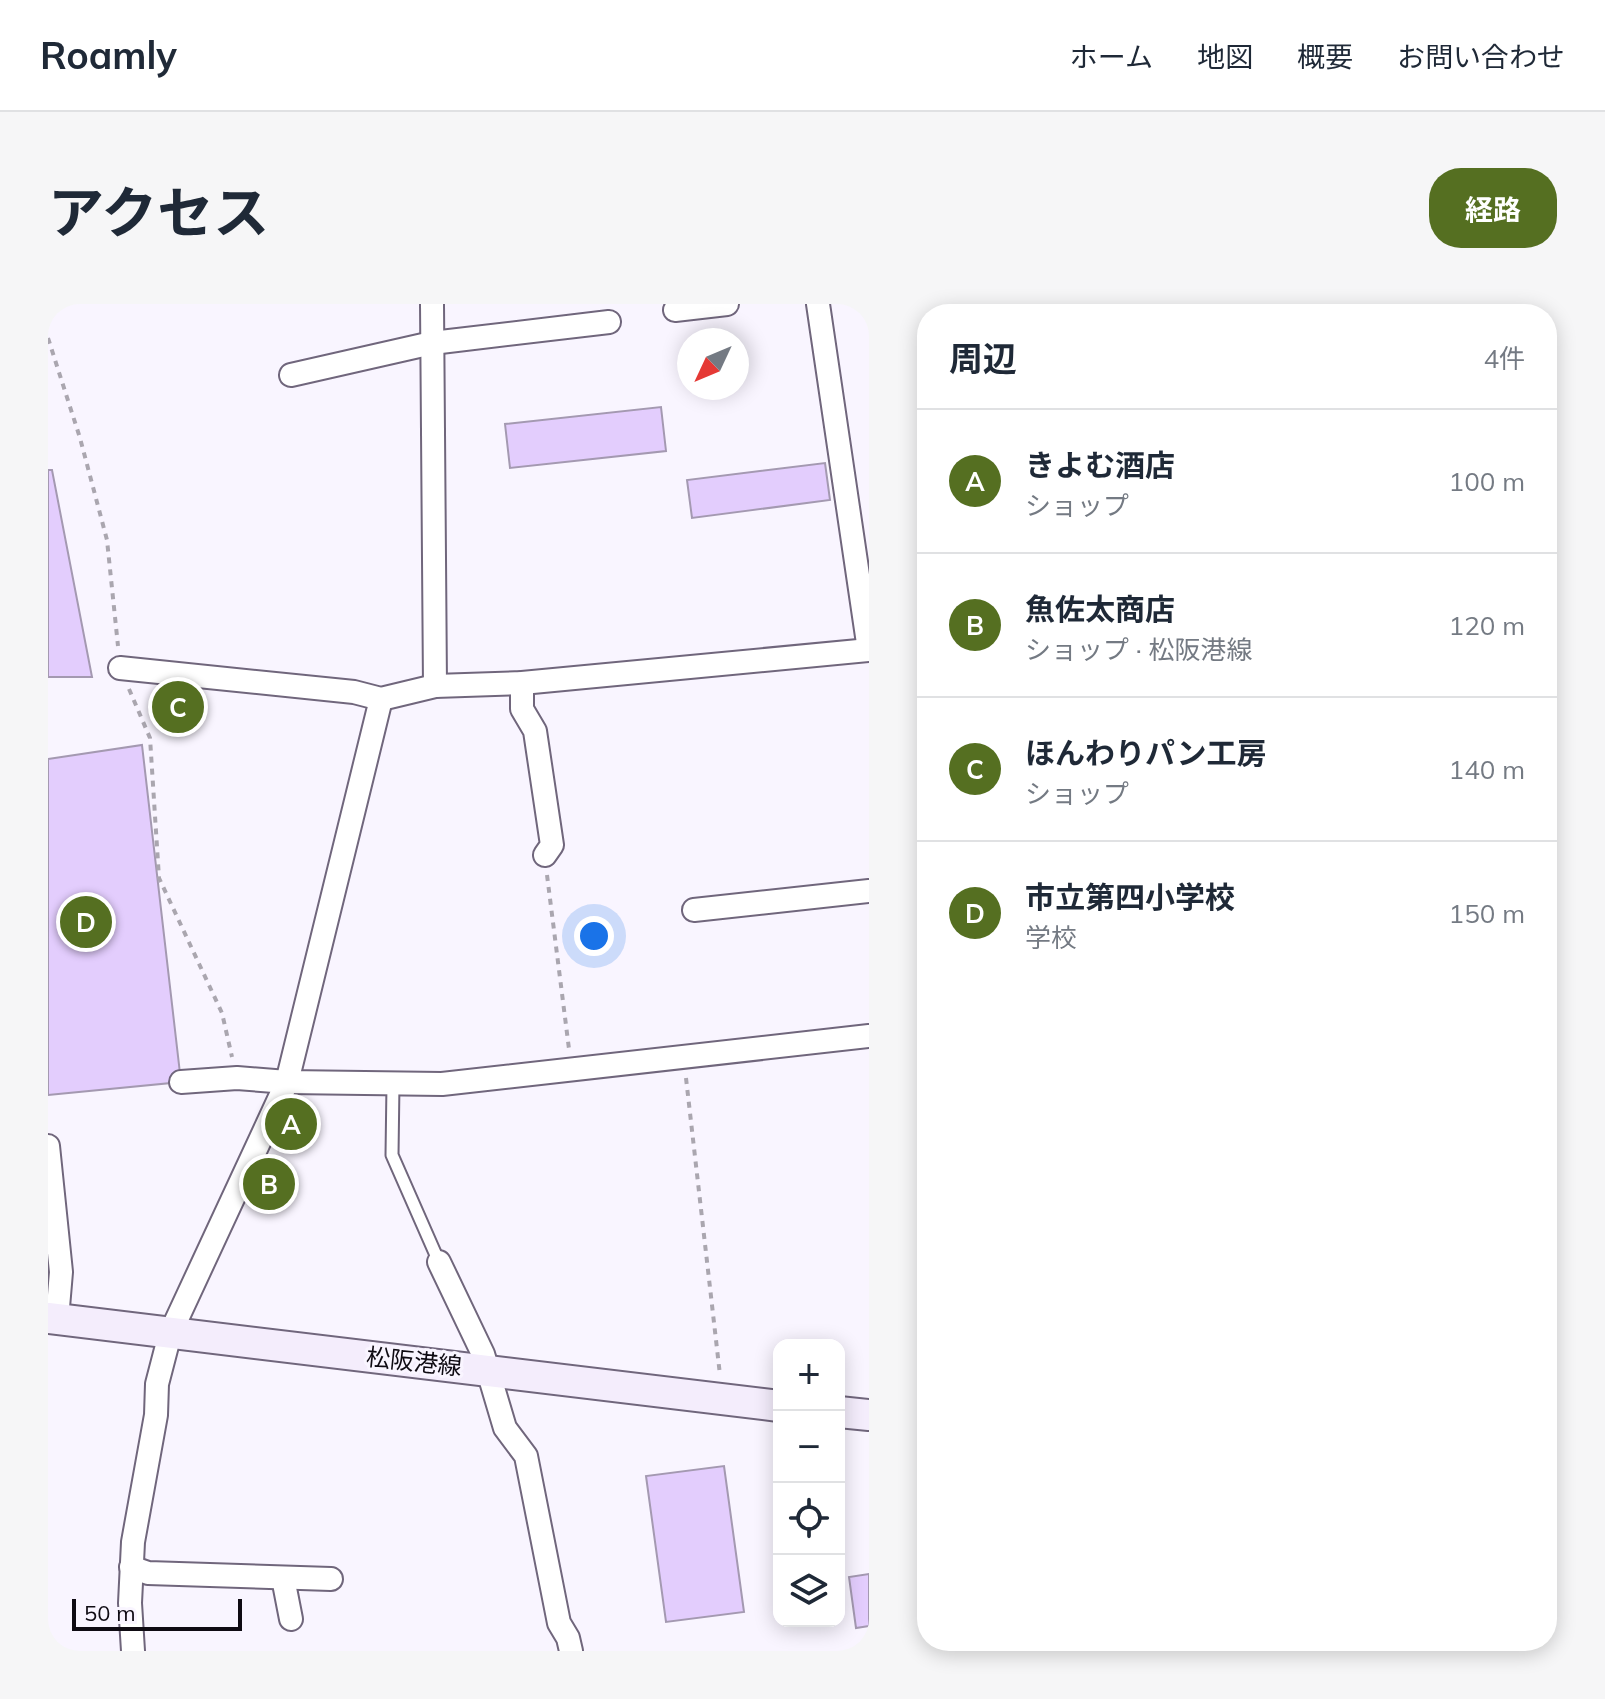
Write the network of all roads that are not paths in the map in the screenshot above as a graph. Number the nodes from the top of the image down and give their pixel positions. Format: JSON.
{"nodes":[{"id":1,"x":432,"y":304,"type":"edge"},
{"id":2,"x":727,"y":304,"type":"edge"},
{"id":3,"x":818,"y":304,"type":"edge"},
{"id":4,"x":675,"y":310,"type":"dead end"},
{"id":5,"x":609,"y":322,"type":"dead end"},
{"id":6,"x":432,"y":343,"type":"junction"},
{"id":7,"x":291,"y":375,"type":"dead end"},
{"id":8,"x":869,"y":650,"type":"edge"},
{"id":9,"x":120,"y":668,"type":"road end"},
{"id":10,"x":522,"y":683,"type":"junction"},
{"id":11,"x":435,"y":686,"type":"junction"},
{"id":12,"x":381,"y":699,"type":"junction"},
{"id":13,"x":545,"y":855,"type":"road end"},
{"id":14,"x":869,"y":891,"type":"edge"},
{"id":15,"x":694,"y":910,"type":"dead end"},
{"id":16,"x":869,"y":1036,"type":"edge"},
{"id":17,"x":181,"y":1082,"type":"dead end"},
{"id":18,"x":287,"y":1082,"type":"junction"},
{"id":19,"x":393,"y":1084,"type":"junction"},
{"id":20,"x":48,"y":1146,"type":"edge"},
{"id":21,"x":439,"y":1262,"type":"joint"},
{"id":22,"x":54,"y":1268,"type":"edge"},
{"id":23,"x":52,"y":1319,"type":"edge"},
{"id":24,"x":170,"y":1334,"type":"junction"},
{"id":25,"x":489,"y":1370,"type":"junction"},
{"id":26,"x":773,"y":1405,"type":"edge"},
{"id":27,"x":845,"y":1413,"type":"edge"},
{"id":28,"x":869,"y":1415,"type":"edge"},
{"id":29,"x":131,"y":1567,"type":"junction"},
{"id":30,"x":283,"y":1578,"type":"junction"},
{"id":31,"x":331,"y":1579,"type":"dead end"},
{"id":32,"x":291,"y":1619,"type":"dead end"},
{"id":33,"x":133,"y":1651,"type":"edge"},
{"id":34,"x":571,"y":1651,"type":"edge"}],
"edges":[{"from":1,"to":6,"type":"street"},
{"from":2,"to":4,"type":"street"},
{"from":3,"to":8,"type":"street"},
{"from":5,"to":6,"type":"street"},
{"from":6,"to":7,"type":"street"},
{"from":6,"to":11,"type":"street"},
{"from":8,"to":10,"type":"street"},
{"from":9,"to":12,"type":"street"},
{"from":10,"to":11,"type":"street"},
{"from":10,"to":13,"type":"street"},
{"from":11,"to":12,"type":"street"},
{"from":12,"to":18,"type":"street"},
{"from":14,"to":15,"type":"street"},
{"from":16,"to":19,"type":"street"},
{"from":17,"to":18,"type":"street"},
{"from":18,"to":19,"type":"street"},
{"from":18,"to":24,"type":"street"},
{"from":19,"to":21,"type":"lane"},
{"from":20,"to":22,"type":"street"},
{"from":21,"to":25,"type":"street"},
{"from":22,"to":23,"type":"street"},
{"from":23,"to":24,"type":"main road","name":"松阪港線"},
{"from":24,"to":25,"type":"main road","name":"松阪港線"},
{"from":24,"to":29,"type":"street"},
{"from":25,"to":26,"type":"main road","name":"松阪港線"},
{"from":25,"to":34,"type":"street"},
{"from":27,"to":28,"type":"main road"},
{"from":29,"to":30,"type":"street"},
{"from":29,"to":33,"type":"street"},
{"from":30,"to":31,"type":"street"},
{"from":30,"to":32,"type":"street"}]}
